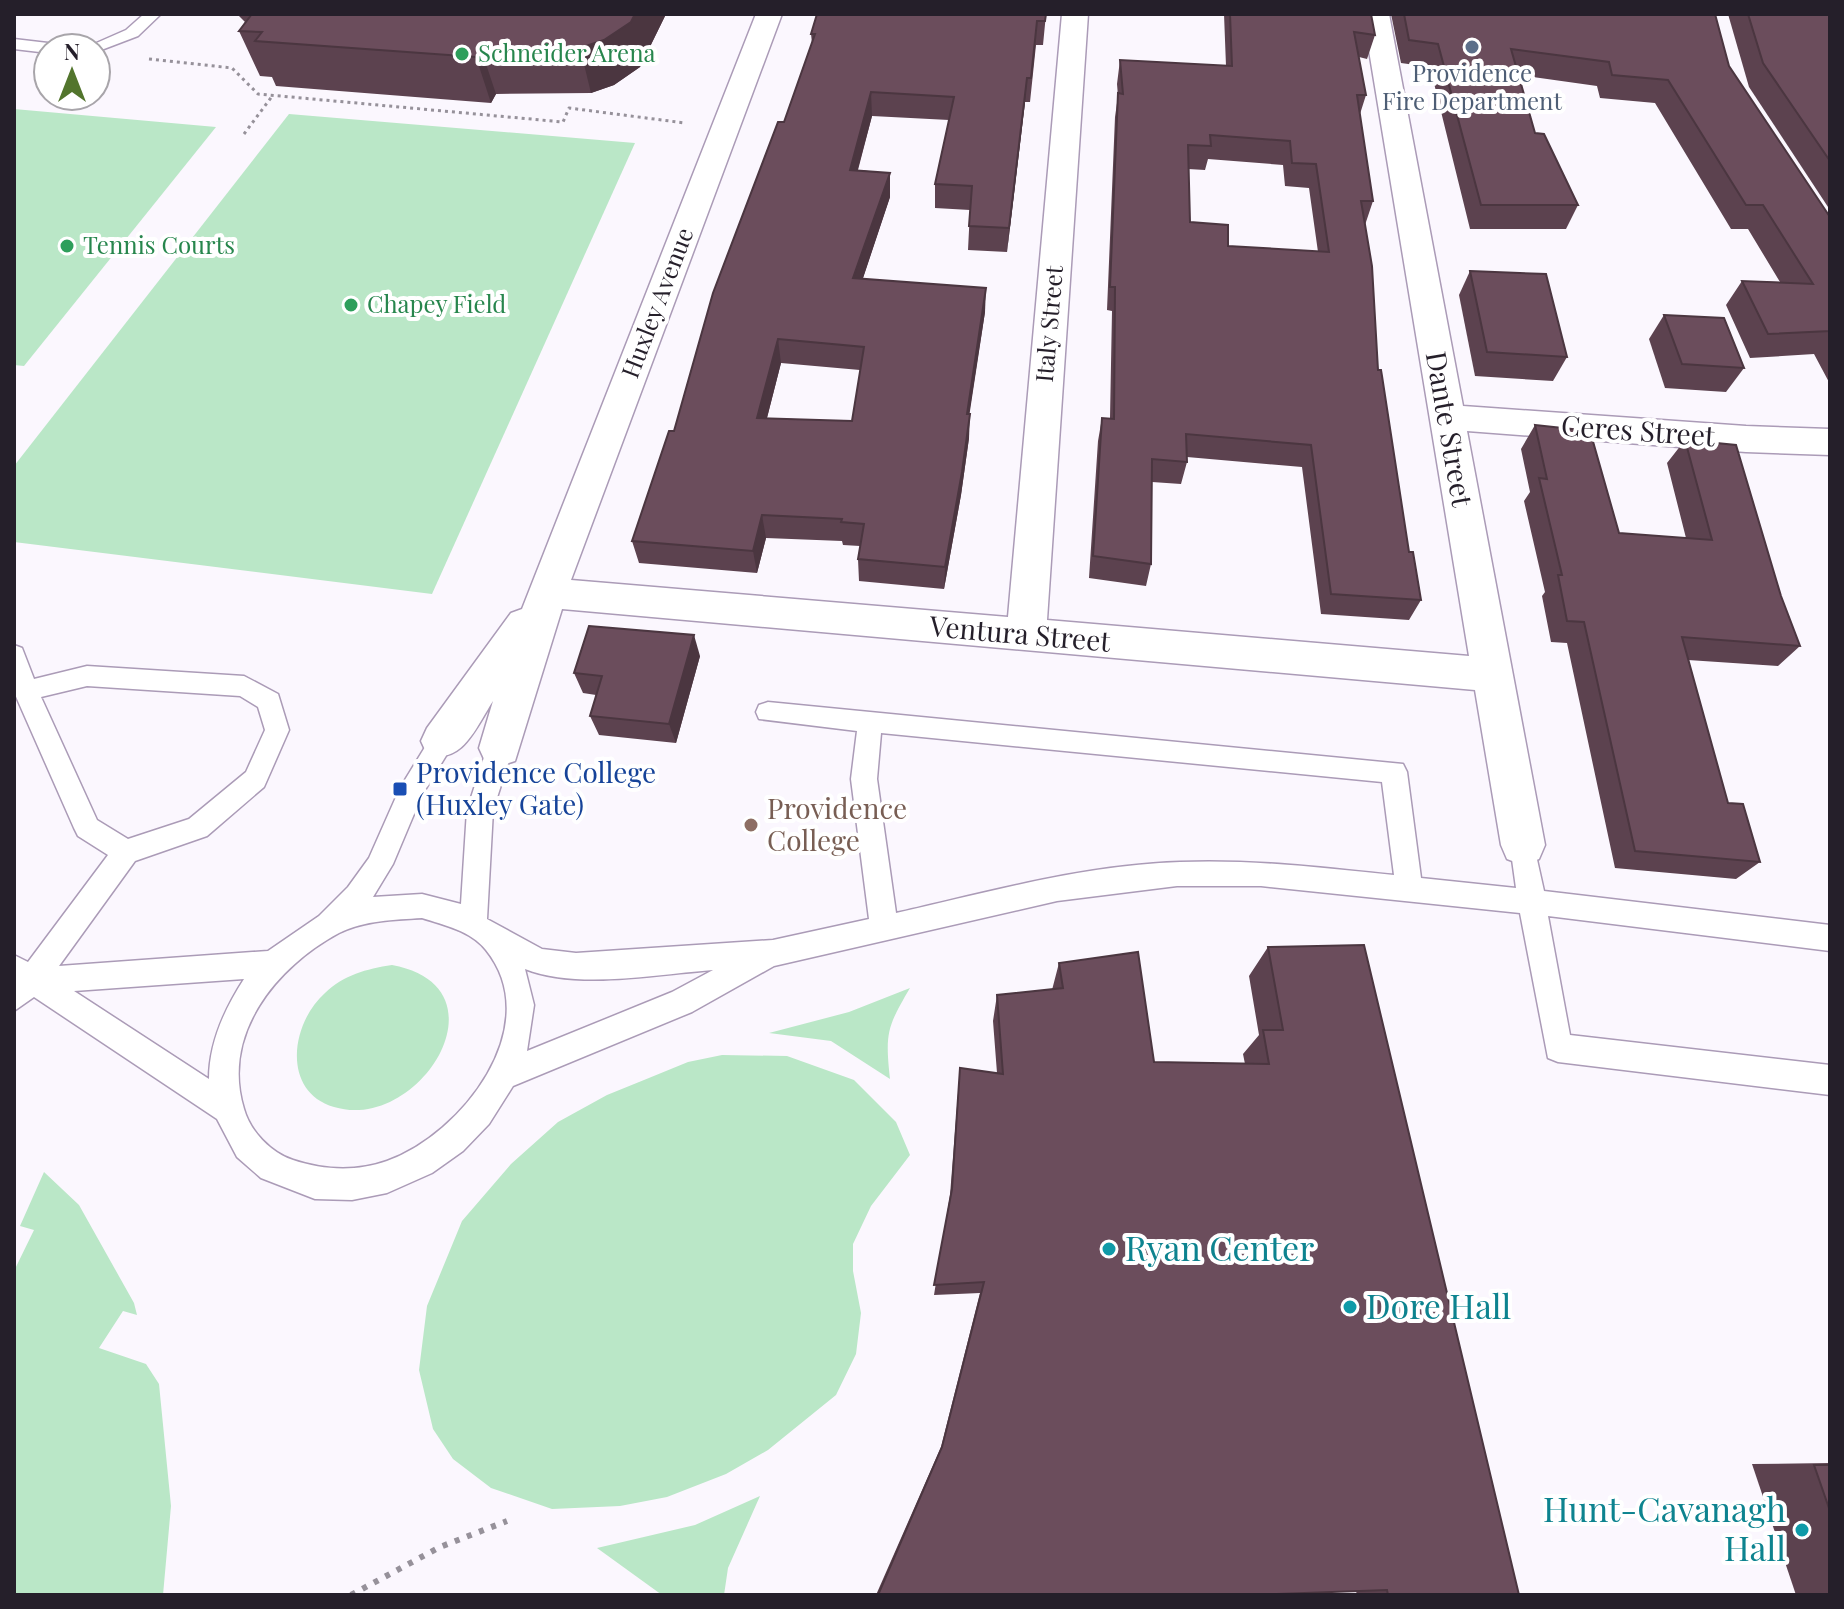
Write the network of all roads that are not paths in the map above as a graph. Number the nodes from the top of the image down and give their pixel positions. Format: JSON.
{"nodes":[{"id":1,"x":153,"y":14,"type":"edge"},
{"id":2,"x":769,"y":14,"type":"edge"},
{"id":3,"x":1075,"y":14,"type":"edge"},
{"id":4,"x":1376,"y":14,"type":"edge"},
{"id":5,"x":112,"y":41,"type":"edge"},
{"id":6,"x":1447,"y":417,"type":"junction"},
{"id":7,"x":1830,"y":442,"type":"edge"},
{"id":8,"x":547,"y":593,"type":"junction"},
{"id":9,"x":1026,"y":635,"type":"junction"},
{"id":10,"x":14,"y":655,"type":"edge"},
{"id":11,"x":1493,"y":675,"type":"junction"},
{"id":12,"x":20,"y":685,"type":"edge"},
{"id":13,"x":768,"y":712,"type":"dead end"},
{"id":14,"x":870,"y":722,"type":"junction"},
{"id":15,"x":442,"y":741,"type":"joint"},
{"id":16,"x":500,"y":748,"type":"joint"},
{"id":17,"x":1523,"y":845,"type":"joint"},
{"id":18,"x":126,"y":852,"type":"junction"},
{"id":19,"x":1409,"y":888,"type":"junction"},
{"id":20,"x":1532,"y":902,"type":"junction"},
{"id":21,"x":332,"y":923,"type":"junction"},
{"id":22,"x":884,"y":927,"type":"junction"},
{"id":23,"x":484,"y":932,"type":"junction"},
{"id":24,"x":1830,"y":938,"type":"edge"},
{"id":25,"x":773,"y":953,"type":"junction"},
{"id":26,"x":275,"y":964,"type":"junction"},
{"id":27,"x":20,"y":982,"type":"edge"},
{"id":28,"x":506,"y":1074,"type":"junction"},
{"id":29,"x":1830,"y":1080,"type":"edge"},
{"id":30,"x":226,"y":1108,"type":"junction"}],
"edges":[{"from":1,"to":5,"type":"lane"},
{"from":2,"to":8,"type":"street","name":"Huxley Avenue"},
{"from":3,"to":9,"type":"street","name":"Italy Street"},
{"from":4,"to":6,"type":"street","name":"Dante Street"},
{"from":6,"to":7,"type":"street","name":"Ceres Street"},
{"from":6,"to":11,"type":"street","name":"Dante Street"},
{"from":8,"to":9,"type":"street","name":"Ventura Street"},
{"from":8,"to":15,"type":"street","name":"Huxley Avenue"},
{"from":8,"to":16,"type":"street","name":"Huxley Avenue"},
{"from":9,"to":11,"type":"street","name":"Ventura Street"},
{"from":10,"to":12,"type":"lane"},
{"from":11,"to":17,"type":"street","name":"Dante Street"},
{"from":12,"to":18,"type":"lane"},
{"from":12,"to":18,"type":"lane"},
{"from":13,"to":14,"type":"lane"},
{"from":14,"to":19,"type":"lane"},
{"from":14,"to":22,"type":"lane"},
{"from":15,"to":21,"type":"lane"},
{"from":16,"to":23,"type":"lane"},
{"from":17,"to":20,"type":"lane"},
{"from":18,"to":27,"type":"lane"},
{"from":19,"to":20,"type":"lane"},
{"from":19,"to":22,"type":"lane"},
{"from":20,"to":24,"type":"lane"},
{"from":20,"to":29,"type":"lane"},
{"from":21,"to":23,"type":"lane"},
{"from":21,"to":26,"type":"lane"},
{"from":22,"to":25,"type":"lane"},
{"from":23,"to":25,"type":"lane"},
{"from":23,"to":28,"type":"lane"},
{"from":25,"to":28,"type":"lane"},
{"from":26,"to":27,"type":"lane"},
{"from":26,"to":30,"type":"lane"},
{"from":27,"to":30,"type":"lane"},
{"from":28,"to":30,"type":"lane"}]}
